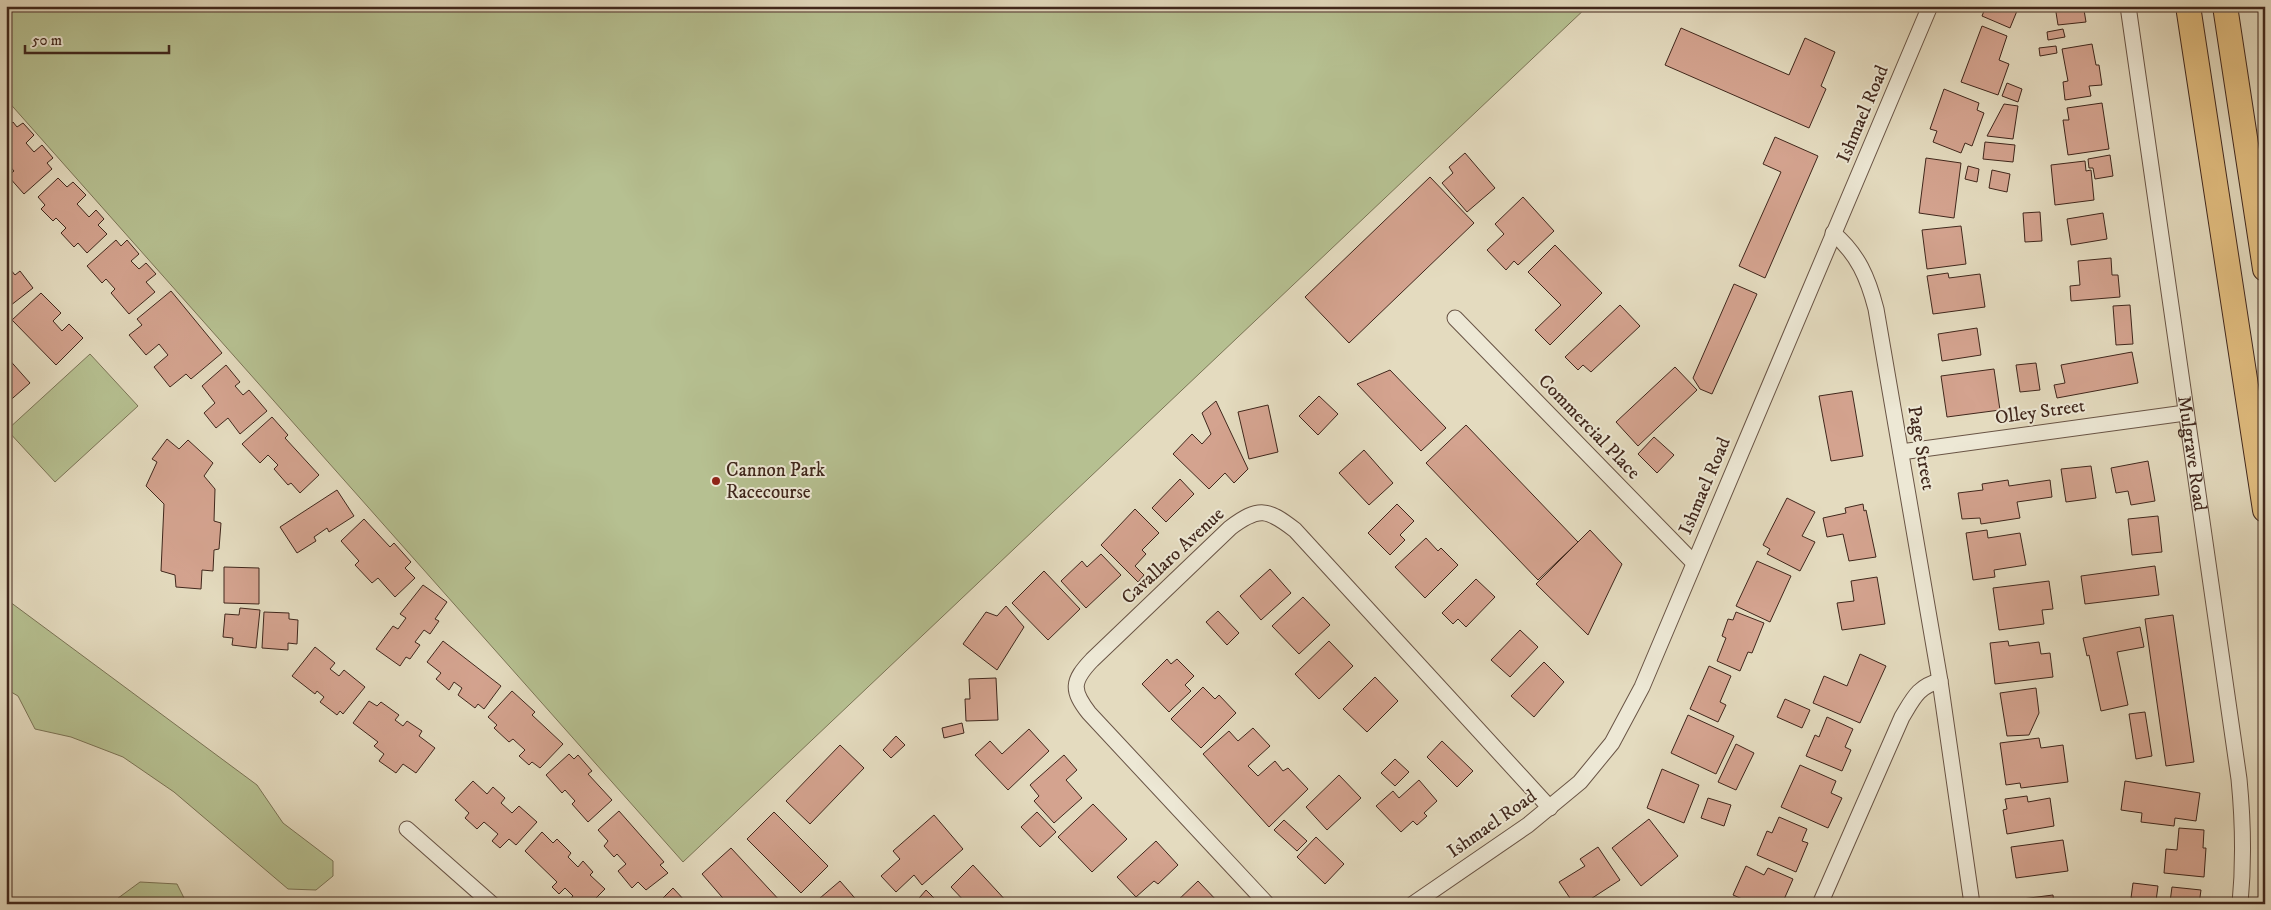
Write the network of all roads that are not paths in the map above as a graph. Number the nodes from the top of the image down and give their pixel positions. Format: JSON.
{"nodes":[{"id":1,"x":1930,"y":6,"type":"edge"},
{"id":2,"x":2128,"y":6,"type":"edge"},
{"id":3,"x":2188,"y":6,"type":"edge"},
{"id":4,"x":2225,"y":6,"type":"edge"},
{"id":5,"x":1833,"y":233,"type":"junction"},
{"id":6,"x":2265,"y":269,"type":"edge"},
{"id":7,"x":1455,"y":318,"type":"dead end"},
{"id":8,"x":2185,"y":413,"type":"junction"},
{"id":9,"x":1901,"y":452,"type":"junction"},
{"id":10,"x":2265,"y":510,"type":"edge"},
{"id":11,"x":1694,"y":563,"type":"junction"},
{"id":12,"x":1940,"y":681,"type":"junction"},
{"id":13,"x":1550,"y":808,"type":"junction"},
{"id":14,"x":408,"y":829,"type":"dead end"},
{"id":15,"x":492,"y":904,"type":"edge"},
{"id":16,"x":1267,"y":904,"type":"edge"},
{"id":17,"x":1413,"y":904,"type":"edge"},
{"id":18,"x":1820,"y":904,"type":"edge"},
{"id":19,"x":1972,"y":904,"type":"edge"},
{"id":20,"x":2240,"y":904,"type":"edge"}],
"edges":[{"from":1,"to":5,"type":"street","name":"Ishmael Road"},
{"from":2,"to":8,"type":"street","name":"Mulgrave Road"},
{"from":3,"to":10,"type":"main road"},
{"from":4,"to":6,"type":"main road"},
{"from":5,"to":9,"type":"street","name":"Page Street"},
{"from":5,"to":11,"type":"street","name":"Ishmael Road"},
{"from":7,"to":11,"type":"street","name":"Commercial Place"},
{"from":8,"to":9,"type":"street","name":"Olley Street"},
{"from":8,"to":20,"type":"street","name":"Mulgrave Road"},
{"from":9,"to":12,"type":"street","name":"Page Street"},
{"from":11,"to":13,"type":"street","name":"Ishmael Road"},
{"from":12,"to":18,"type":"street"},
{"from":12,"to":19,"type":"street","name":"Page Street"},
{"from":13,"to":16,"type":"street","name":"Cavallaro Avenue"},
{"from":13,"to":17,"type":"street","name":"Ishmael Road"},
{"from":14,"to":15,"type":"street"}]}
